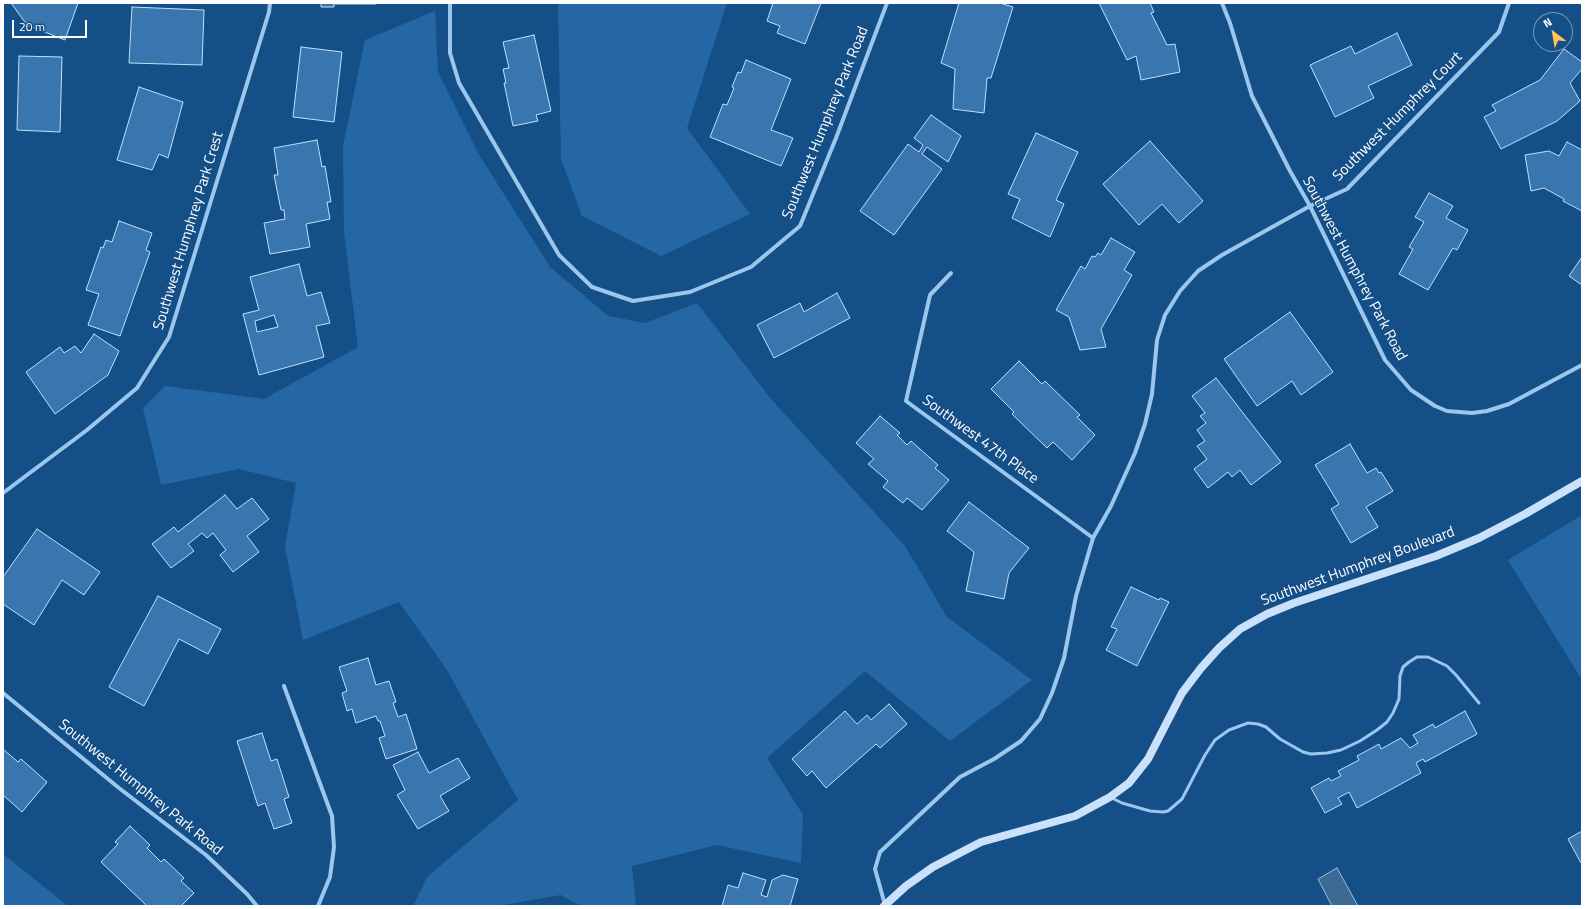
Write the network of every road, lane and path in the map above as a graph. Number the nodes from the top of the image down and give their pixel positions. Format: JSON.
{"nodes":[{"id":1,"x":270,"y":3,"type":"edge"},
{"id":2,"x":450,"y":3,"type":"edge"},
{"id":3,"x":887,"y":3,"type":"edge"},
{"id":4,"x":1222,"y":3,"type":"edge"},
{"id":5,"x":1509,"y":4,"type":"edge"},
{"id":6,"x":1310,"y":206,"type":"junction"},
{"id":7,"x":951,"y":273,"type":"dead end"},
{"id":8,"x":1582,"y":365,"type":"edge"},
{"id":9,"x":1582,"y":480,"type":"edge"},
{"id":10,"x":3,"y":493,"type":"edge"},
{"id":11,"x":1093,"y":538,"type":"junction"},
{"id":12,"x":284,"y":686,"type":"dead end"},
{"id":13,"x":3,"y":693,"type":"edge"},
{"id":14,"x":1480,"y":703,"type":"dead end"},
{"id":15,"x":1110,"y":797,"type":"junction"},
{"id":16,"x":885,"y":905,"type":"edge"},
{"id":17,"x":257,"y":906,"type":"edge"},
{"id":18,"x":318,"y":906,"type":"edge"}],
"edges":[{"from":1,"to":10,"type":"street","name":"Southwest Humphrey Park Crest"},
{"from":2,"to":3,"type":"street","name":"Southwest Humphrey Park Road"},
{"from":4,"to":6,"type":"street","name":"Southwest Humphrey Park Road"},
{"from":5,"to":6,"type":"street","name":"Southwest Humphrey Court"},
{"from":6,"to":8,"type":"street","name":"Southwest Humphrey Park Road"},
{"from":6,"to":11,"type":"street","name":"Southwest Humphrey Court"},
{"from":7,"to":11,"type":"street","name":"Southwest 47th Place"},
{"from":9,"to":15,"type":"main road","name":"Southwest Humphrey Boulevard"},
{"from":11,"to":16,"type":"street","name":"Southwest Humphrey Court"},
{"from":12,"to":18,"type":"street"},
{"from":13,"to":17,"type":"street","name":"Southwest Humphrey Park Road"},
{"from":14,"to":15,"type":"lane"},
{"from":15,"to":16,"type":"main road","name":"Southwest Humphrey Boulevard"}]}
